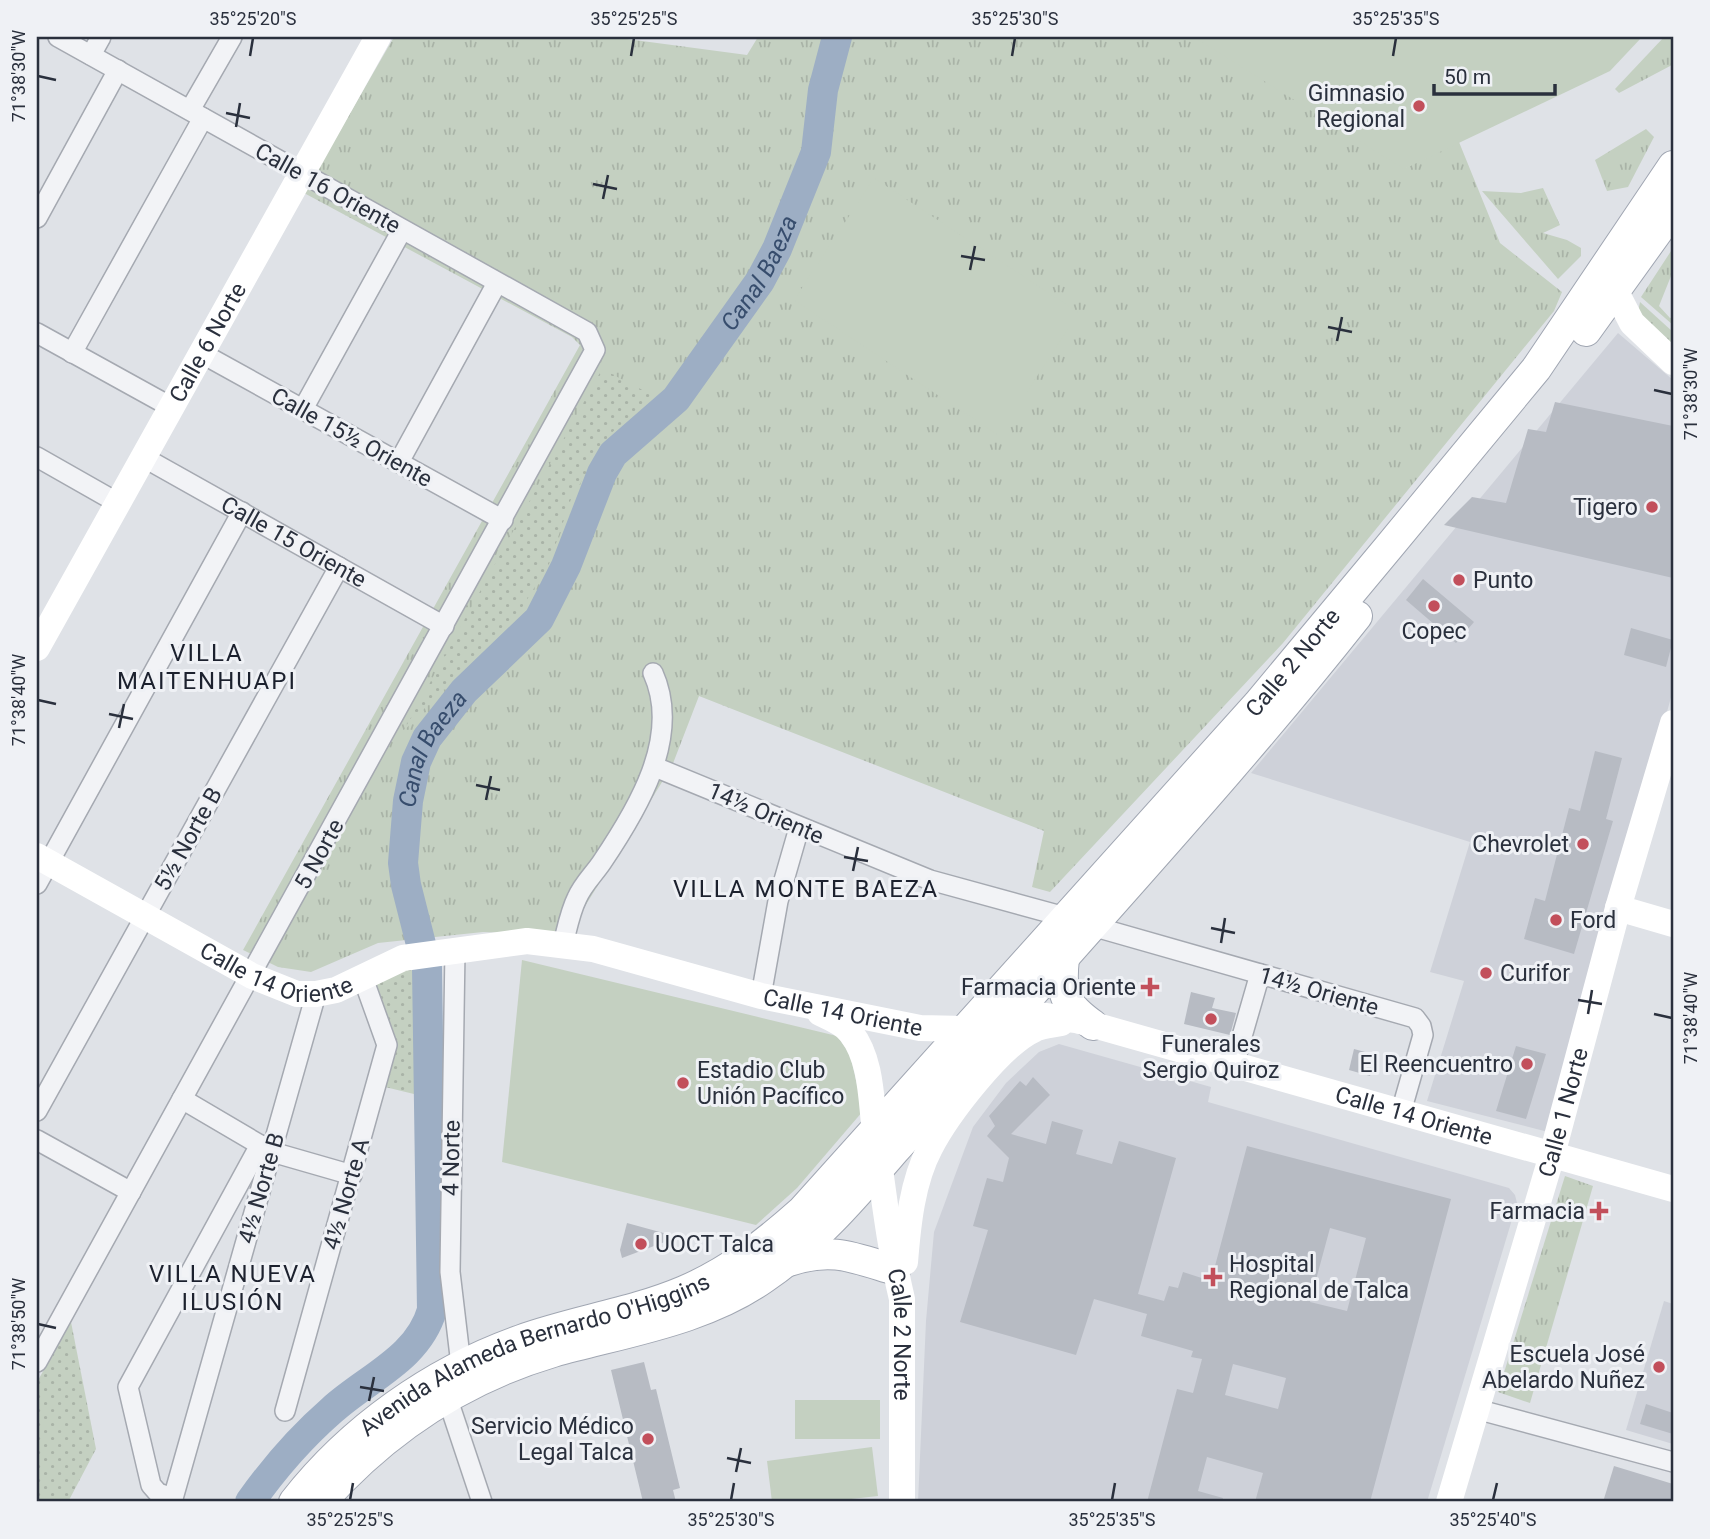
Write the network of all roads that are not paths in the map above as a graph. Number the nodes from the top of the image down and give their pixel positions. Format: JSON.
{"nodes":[{"id":1,"x":58,"y":37,"type":"edge"},
{"id":2,"x":101,"y":37,"type":"edge"},
{"id":3,"x":232,"y":37,"type":"edge"},
{"id":4,"x":378,"y":37,"type":"edge"},
{"id":5,"x":91,"y":55,"type":"junction"},
{"id":6,"x":118,"y":71,"type":"junction"},
{"id":7,"x":197,"y":114,"type":"junction"},
{"id":8,"x":1673,"y":166,"type":"edge"},
{"id":9,"x":301,"y":174,"type":"junction"},
{"id":10,"x":1673,"y":210,"type":"edge"},
{"id":11,"x":37,"y":218,"type":"edge"},
{"id":12,"x":402,"y":230,"type":"junction"},
{"id":13,"x":497,"y":283,"type":"junction"},
{"id":14,"x":1616,"y":292,"type":"junction"},
{"id":15,"x":37,"y":333,"type":"edge"},
{"id":16,"x":594,"y":343,"type":"joint"},
{"id":17,"x":72,"y":353,"type":"junction"},
{"id":18,"x":201,"y":353,"type":"junction"},
{"id":19,"x":1673,"y":362,"type":"edge"},
{"id":20,"x":171,"y":407,"type":"junction"},
{"id":21,"x":303,"y":409,"type":"junction"},
{"id":22,"x":37,"y":457,"type":"edge"},
{"id":23,"x":143,"y":457,"type":"junction"},
{"id":24,"x":399,"y":462,"type":"junction"},
{"id":25,"x":118,"y":502,"type":"junction"},
{"id":26,"x":242,"y":512,"type":"junction"},
{"id":27,"x":503,"y":520,"type":"junction"},
{"id":28,"x":339,"y":567,"type":"junction"},
{"id":29,"x":444,"y":626,"type":"junction"},
{"id":30,"x":38,"y":645,"type":"edge"},
{"id":31,"x":653,"y":673,"type":"dead end"},
{"id":32,"x":1673,"y":723,"type":"edge"},
{"id":33,"x":661,"y":770,"type":"junction"},
{"id":34,"x":799,"y":828,"type":"junction"},
{"id":35,"x":41,"y":867,"type":"edge"},
{"id":36,"x":1618,"y":908,"type":"junction"},
{"id":37,"x":145,"y":916,"type":"junction"},
{"id":38,"x":1078,"y":921,"type":"junction"},
{"id":39,"x":1673,"y":924,"type":"edge"},
{"id":40,"x":563,"y":944,"type":"junction"},
{"id":41,"x":445,"y":951,"type":"junction"},
{"id":42,"x":1064,"y":958,"type":"junction"},
{"id":43,"x":1260,"y":975,"type":"junction"},
{"id":44,"x":252,"y":976,"type":"junction"},
{"id":45,"x":363,"y":978,"type":"junction"},
{"id":46,"x":316,"y":995,"type":"junction"},
{"id":47,"x":761,"y":996,"type":"junction"},
{"id":48,"x":805,"y":1007,"type":"junction"},
{"id":49,"x":1012,"y":1016,"type":"junction"},
{"id":50,"x":1085,"y":1022,"type":"junction"},
{"id":51,"x":965,"y":1029,"type":"junction"},
{"id":52,"x":1234,"y":1064,"type":"junction"},
{"id":53,"x":182,"y":1099,"type":"junction"},
{"id":54,"x":37,"y":1111,"type":"edge"},
{"id":55,"x":1401,"y":1112,"type":"junction"},
{"id":56,"x":875,"y":1131,"type":"junction"},
{"id":57,"x":37,"y":1140,"type":"edge"},
{"id":58,"x":266,"y":1148,"type":"junction"},
{"id":59,"x":1552,"y":1154,"type":"junction"},
{"id":60,"x":881,"y":1167,"type":"junction"},
{"id":61,"x":352,"y":1174,"type":"junction"},
{"id":62,"x":1673,"y":1189,"type":"edge"},
{"id":63,"x":131,"y":1192,"type":"junction"},
{"id":64,"x":785,"y":1263,"type":"junction"},
{"id":65,"x":895,"y":1270,"type":"junction"},
{"id":66,"x":902,"y":1298,"type":"junction"},
{"id":67,"x":43,"y":1334,"type":"edge"},
{"id":68,"x":37,"y":1362,"type":"edge"},
{"id":69,"x":461,"y":1365,"type":"junction"},
{"id":70,"x":447,"y":1397,"type":"junction"},
{"id":71,"x":1476,"y":1409,"type":"junction"},
{"id":72,"x":285,"y":1411,"type":"dead end"},
{"id":73,"x":1673,"y":1462,"type":"edge"},
{"id":74,"x":172,"y":1500,"type":"edge"},
{"id":75,"x":294,"y":1502,"type":"edge"},
{"id":76,"x":321,"y":1502,"type":"edge"},
{"id":77,"x":482,"y":1502,"type":"edge"},
{"id":78,"x":902,"y":1502,"type":"edge"},
{"id":79,"x":1449,"y":1502,"type":"edge"}],
"edges":[{"from":1,"to":5,"type":"street","name":"Calle 16 Oriente"},
{"from":2,"to":5,"type":"street"},
{"from":3,"to":7,"type":"street"},
{"from":4,"to":9,"type":"street","name":"Calle 6 Norte"},
{"from":5,"to":6,"type":"street","name":"Calle 16 Oriente"},
{"from":6,"to":7,"type":"street","name":"Calle 16 Oriente"},
{"from":6,"to":11,"type":"street"},
{"from":7,"to":9,"type":"street","name":"Calle 16 Oriente"},
{"from":7,"to":17,"type":"street"},
{"from":8,"to":38,"type":"main road","name":"Calle 2 Norte"},
{"from":9,"to":12,"type":"street","name":"Calle 16 Oriente"},
{"from":9,"to":18,"type":"street","name":"Calle 6 Norte"},
{"from":10,"to":14,"type":"main road","name":"Calle 2 Norte"},
{"from":12,"to":13,"type":"street","name":"Calle 16 Oriente"},
{"from":12,"to":21,"type":"street"},
{"from":13,"to":16,"type":"street","name":"Calle 16 Oriente"},
{"from":13,"to":24,"type":"street"},
{"from":14,"to":19,"type":"street"},
{"from":14,"to":38,"type":"main road","name":"Calle 2 Norte"},
{"from":15,"to":17,"type":"street"},
{"from":16,"to":27,"type":"street","name":"5 Norte"},
{"from":17,"to":20,"type":"street"},
{"from":18,"to":20,"type":"street","name":"Calle 6 Norte"},
{"from":18,"to":21,"type":"street","name":"Calle 15½ Oriente"},
{"from":20,"to":23,"type":"street","name":"Calle 6 Norte"},
{"from":21,"to":24,"type":"street","name":"Calle 15½ Oriente"},
{"from":22,"to":25,"type":"street"},
{"from":23,"to":25,"type":"street","name":"Calle 6 Norte"},
{"from":23,"to":26,"type":"street","name":"Calle 15 Oriente"},
{"from":24,"to":27,"type":"street","name":"Calle 15½ Oriente"},
{"from":25,"to":30,"type":"street","name":"Calle 6 Norte"},
{"from":26,"to":28,"type":"street","name":"Calle 15 Oriente"},
{"from":26,"to":35,"type":"street"},
{"from":27,"to":29,"type":"street","name":"5 Norte"},
{"from":28,"to":29,"type":"street","name":"Calle 15 Oriente"},
{"from":28,"to":37,"type":"street","name":"5½ Norte B"},
{"from":29,"to":44,"type":"street","name":"5 Norte"},
{"from":31,"to":33,"type":"street"},
{"from":32,"to":36,"type":"street","name":"Calle 1 Norte"},
{"from":33,"to":34,"type":"street","name":"14½ Oriente"},
{"from":33,"to":40,"type":"street"},
{"from":34,"to":38,"type":"street","name":"14½ Oriente"},
{"from":34,"to":47,"type":"street"},
{"from":35,"to":37,"type":"street","name":"Calle 14 Oriente"},
{"from":36,"to":39,"type":"street"},
{"from":36,"to":59,"type":"street","name":"Calle 1 Norte"},
{"from":37,"to":44,"type":"street","name":"Calle 14 Oriente"},
{"from":37,"to":54,"type":"street","name":"5½ Norte B"},
{"from":38,"to":42,"type":"main road","name":"Calle 2 Norte"},
{"from":38,"to":43,"type":"street","name":"14½ Oriente"},
{"from":38,"to":51,"type":"main road","name":"Calle 2 Norte"},
{"from":40,"to":41,"type":"street","name":"Calle 14 Oriente"},
{"from":40,"to":47,"type":"street","name":"Calle 14 Oriente"},
{"from":41,"to":45,"type":"street","name":"Calle 14 Oriente"},
{"from":41,"to":69,"type":"street","name":"4 Norte"},
{"from":42,"to":49,"type":"main road","name":"Calle 2 Norte"},
{"from":42,"to":50,"type":"main road"},
{"from":43,"to":52,"type":"street"},
{"from":43,"to":55,"type":"street","name":"14½ Oriente"},
{"from":44,"to":46,"type":"street","name":"Calle 14 Oriente"},
{"from":44,"to":53,"type":"street","name":"5 Norte"},
{"from":45,"to":46,"type":"street","name":"Calle 14 Oriente"},
{"from":45,"to":61,"type":"street","name":"4½ Norte A"},
{"from":46,"to":58,"type":"street","name":"4½ Norte B"},
{"from":47,"to":48,"type":"street","name":"Calle 14 Oriente"},
{"from":48,"to":51,"type":"street","name":"Calle 14 Oriente"},
{"from":48,"to":56,"type":"street","name":"Calle 2 Norte"},
{"from":49,"to":50,"type":"street","name":"Calle 14 Oriente"},
{"from":49,"to":51,"type":"street","name":"Calle 14 Oriente"},
{"from":49,"to":60,"type":"main road","name":"Calle 2 Norte"},
{"from":50,"to":52,"type":"street","name":"Calle 14 Oriente"},
{"from":50,"to":66,"type":"street"},
{"from":51,"to":56,"type":"main road","name":"Calle 2 Norte"},
{"from":52,"to":55,"type":"street","name":"Calle 14 Oriente"},
{"from":53,"to":58,"type":"street"},
{"from":53,"to":63,"type":"street","name":"5 Norte"},
{"from":55,"to":59,"type":"street","name":"Calle 14 Oriente"},
{"from":56,"to":60,"type":"street","name":"Calle 2 Norte"},
{"from":56,"to":69,"type":"main road","name":"Avenida Alameda Bernardo O'Higgins"},
{"from":57,"to":63,"type":"street"},
{"from":58,"to":61,"type":"street"},
{"from":58,"to":74,"type":"street","name":"4½ Norte B"},
{"from":58,"to":74,"type":"street"},
{"from":59,"to":62,"type":"street","name":"Calle 14 Oriente"},
{"from":59,"to":71,"type":"street","name":"Calle 1 Norte"},
{"from":60,"to":64,"type":"main road","name":"Avenida Alameda Bernardo O'Higgins"},
{"from":60,"to":65,"type":"street","name":"Calle 2 Norte"},
{"from":61,"to":72,"type":"street","name":"4½ Norte A"},
{"from":63,"to":67,"type":"street","name":"5 Norte"},
{"from":64,"to":65,"type":"main road"},
{"from":64,"to":70,"type":"main road","name":"Avenida Alameda Bernardo O'Higgins"},
{"from":65,"to":66,"type":"street","name":"Calle 2 Norte"},
{"from":66,"to":78,"type":"street","name":"Calle 2 Norte"},
{"from":67,"to":68,"type":"street","name":"5 Norte"},
{"from":69,"to":75,"type":"main road","name":"Avenida Alameda Bernardo O'Higgins"},
{"from":70,"to":76,"type":"main road","name":"Avenida Alameda Bernardo O'Higgins"},
{"from":70,"to":77,"type":"street"},
{"from":71,"to":73,"type":"street"},
{"from":71,"to":79,"type":"street","name":"Calle 1 Norte"}]}
